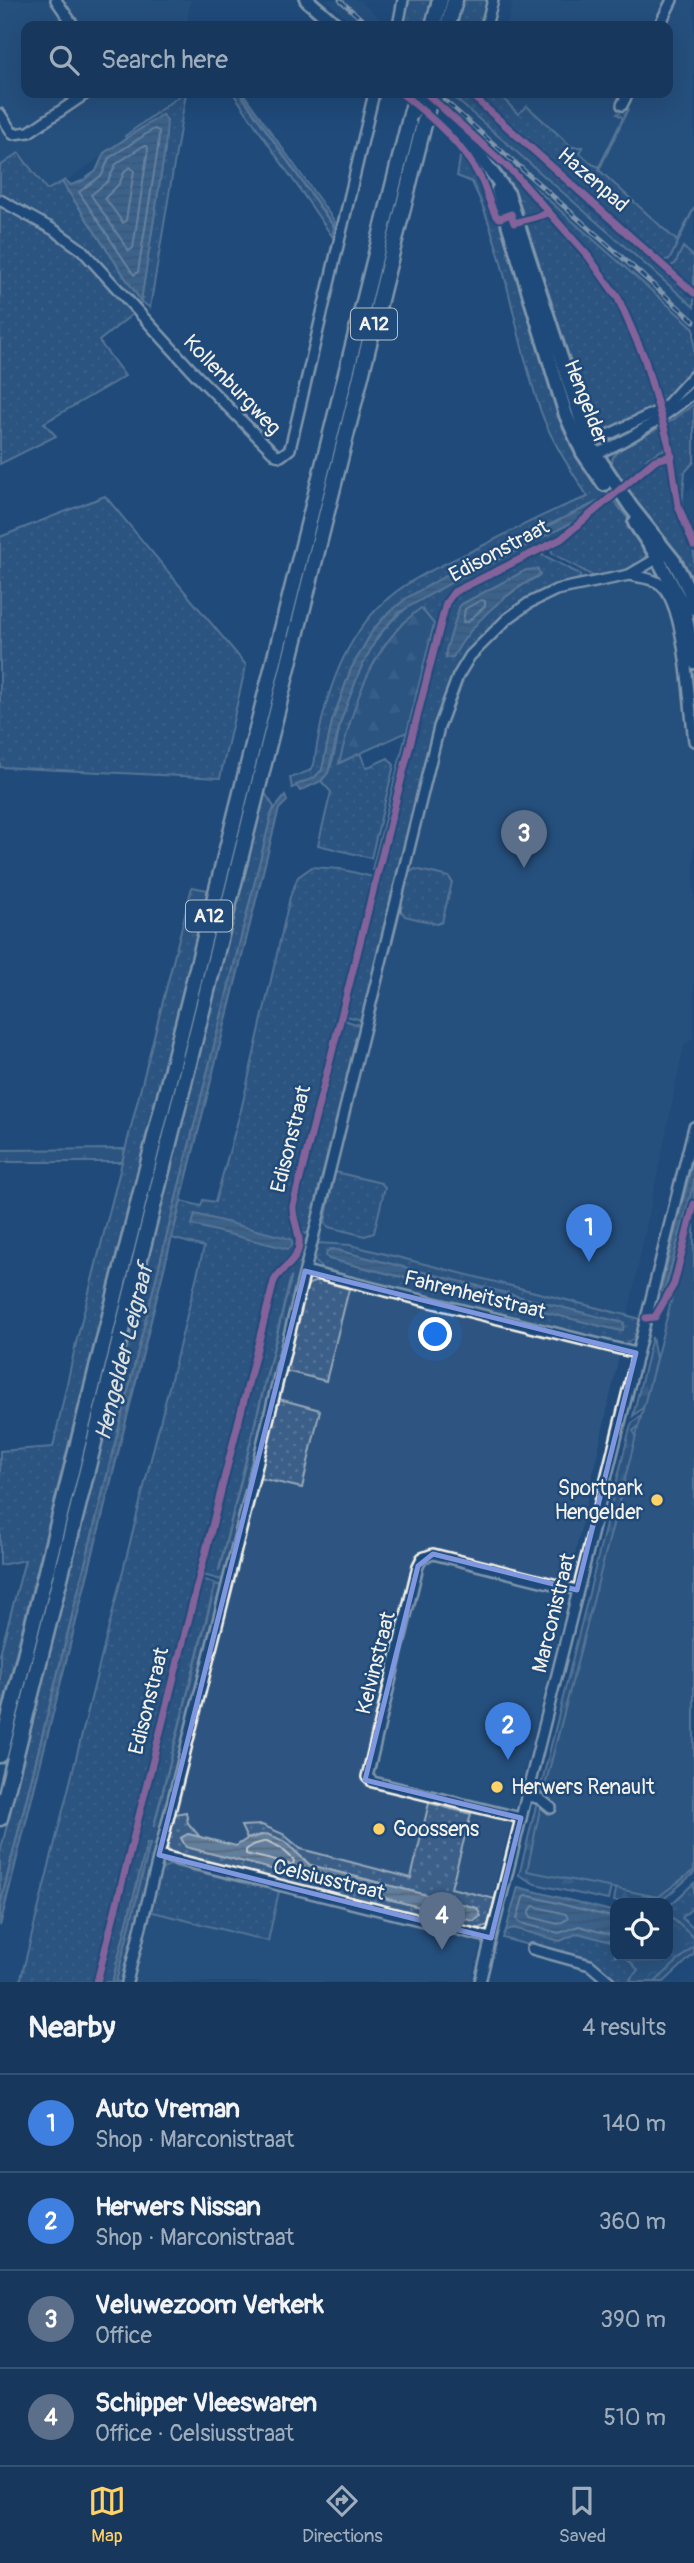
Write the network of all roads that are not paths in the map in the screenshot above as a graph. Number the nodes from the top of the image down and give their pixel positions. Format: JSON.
{"nodes":[{"id":1,"x":56,"y":0,"type":"edge"},
{"id":2,"x":307,"y":0,"type":"edge"},
{"id":3,"x":403,"y":0,"type":"edge"},
{"id":4,"x":440,"y":0,"type":"edge"},
{"id":5,"x":455,"y":0,"type":"edge"},
{"id":6,"x":493,"y":0,"type":"edge"},
{"id":7,"x":672,"y":0,"type":"edge"},
{"id":8,"x":71,"y":21,"type":"edge"},
{"id":9,"x":331,"y":21,"type":"edge"},
{"id":10,"x":399,"y":21,"type":"edge"},
{"id":11,"x":434,"y":21,"type":"edge"},
{"id":12,"x":449,"y":21,"type":"edge"},
{"id":13,"x":487,"y":21,"type":"edge"},
{"id":14,"x":662,"y":21,"type":"edge"},
{"id":15,"x":80,"y":98,"type":"edge"},
{"id":16,"x":373,"y":98,"type":"edge"},
{"id":17,"x":414,"y":98,"type":"edge"},
{"id":18,"x":420,"y":98,"type":"edge"},
{"id":19,"x":430,"y":98,"type":"edge"},
{"id":20,"x":626,"y":98,"type":"edge"},
{"id":21,"x":622,"y":105,"type":"dead end"},
{"id":22,"x":0,"y":114,"type":"edge"},
{"id":23,"x":0,"y":200,"type":"edge"},
{"id":24,"x":694,"y":375,"type":"edge"},
{"id":25,"x":694,"y":392,"type":"edge"},
{"id":26,"x":589,"y":451,"type":"junction"},
{"id":27,"x":655,"y":560,"type":"junction"},
{"id":28,"x":674,"y":561,"type":"junction"},
{"id":29,"x":629,"y":575,"type":"junction"},
{"id":30,"x":656,"y":582,"type":"junction"},
{"id":31,"x":694,"y":608,"type":"edge"},
{"id":32,"x":694,"y":662,"type":"edge"},
{"id":33,"x":694,"y":741,"type":"edge"},
{"id":34,"x":694,"y":1127,"type":"edge"},
{"id":35,"x":305,"y":1272,"type":"junction"},
{"id":36,"x":636,"y":1353,"type":"junction"},
{"id":37,"x":577,"y":1590,"type":"junction"},
{"id":38,"x":0,"y":1755,"type":"edge"},
{"id":39,"x":527,"y":1796,"type":"junction"},
{"id":40,"x":551,"y":1808,"type":"dead end"},
{"id":41,"x":0,"y":1818,"type":"edge"},
{"id":42,"x":521,"y":1818,"type":"junction"},
{"id":43,"x":159,"y":1855,"type":"junction"},
{"id":44,"x":491,"y":1938,"type":"junction"},
{"id":45,"x":532,"y":1949,"type":"dead end"},
{"id":46,"x":127,"y":1982,"type":"edge"},
{"id":47,"x":480,"y":1982,"type":"edge"},
{"id":48,"x":610,"y":1982,"type":"edge"}],
"edges":[{"from":1,"to":8,"type":"street"},
{"from":2,"to":9,"type":"main road"},
{"from":3,"to":10,"type":"street"},
{"from":4,"to":11,"type":"highway"},
{"from":5,"to":12,"type":"highway"},
{"from":6,"to":13,"type":"street"},
{"from":7,"to":14,"type":"street"},
{"from":15,"to":22,"type":"street"},
{"from":16,"to":23,"type":"street","name":"Kollenburgweg"},
{"from":17,"to":38,"type":"highway","number":"A12","bridge":true},
{"from":18,"to":26,"type":"main road","name":"Hengelder"},
{"from":19,"to":41,"type":"highway","number":"A12","bridge":true},
{"from":20,"to":21,"type":"street"},
{"from":24,"to":26,"type":"street"},
{"from":25,"to":26,"type":"street"},
{"from":26,"to":27,"type":"main road","name":"Hengelder"},
{"from":26,"to":28,"type":"main road","name":"Hengelder"},
{"from":27,"to":28,"type":"street"},
{"from":27,"to":29,"type":"street"},
{"from":27,"to":30,"type":"street","name":"Hengelder"},
{"from":27,"to":32,"type":"main road","name":"Hengelder"},
{"from":28,"to":31,"type":"main road","name":"Hengelder"},
{"from":29,"to":30,"type":"street"},
{"from":29,"to":35,"type":"street"},
{"from":30,"to":33,"type":"street","name":"Hengelder"},
{"from":34,"to":36,"type":"street","name":"Marconistraat"},
{"from":35,"to":36,"type":"street","name":"Fahrenheitstraat"},
{"from":35,"to":43,"type":"street"},
{"from":36,"to":37,"type":"street","name":"Marconistraat"},
{"from":37,"to":39,"type":"street","name":"Marconistraat"},
{"from":37,"to":42,"type":"street","name":"Kelvinstraat"},
{"from":39,"to":40,"type":"street"},
{"from":39,"to":42,"type":"street","name":"Marconistraat"},
{"from":42,"to":44,"type":"street","name":"Marconistraat"},
{"from":43,"to":44,"type":"street","name":"Celsiusstraat"},
{"from":43,"to":46,"type":"street"},
{"from":44,"to":47,"type":"street","name":"Marconistraat"},
{"from":45,"to":48,"type":"street"}]}
